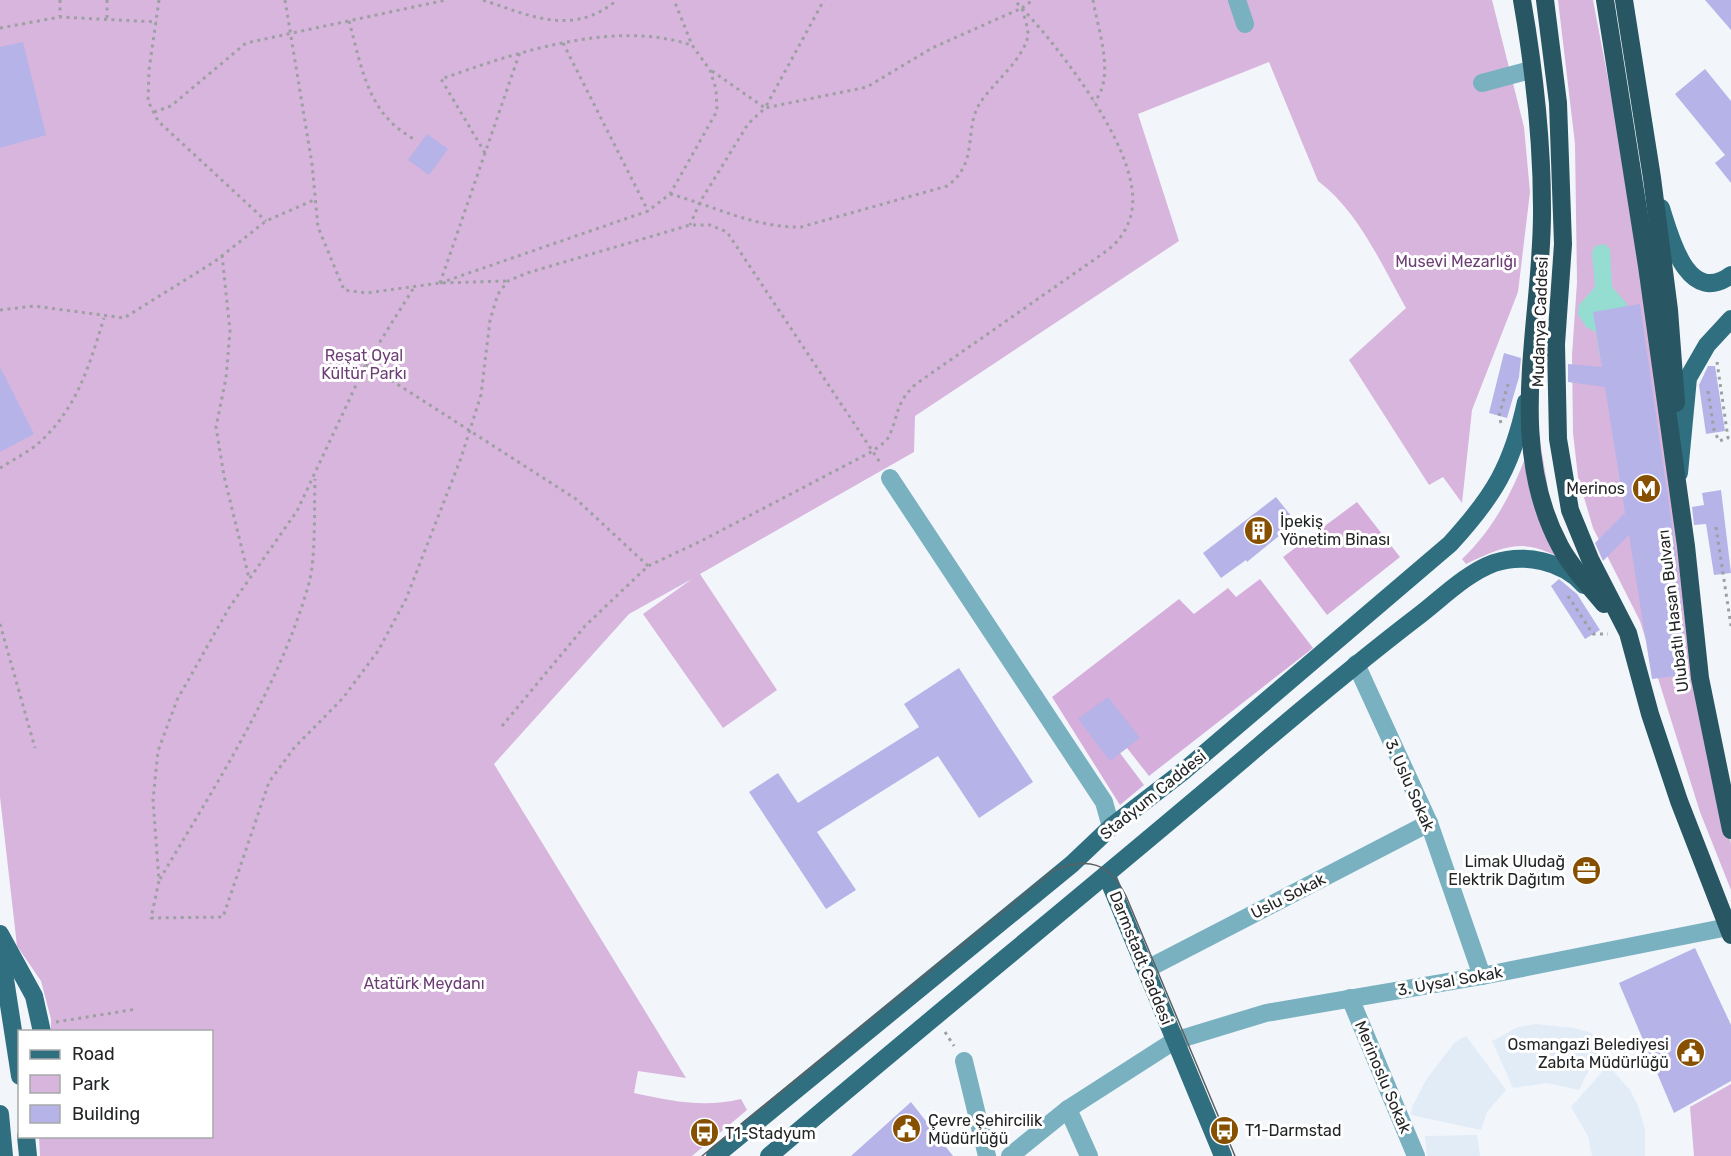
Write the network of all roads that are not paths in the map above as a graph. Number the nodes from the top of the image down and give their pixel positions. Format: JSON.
{"nodes":[{"id":1,"x":1237,"y":0,"type":"edge"},
{"id":2,"x":1511,"y":0,"type":"edge"},
{"id":3,"x":1522,"y":0,"type":"edge"},
{"id":4,"x":1545,"y":0,"type":"edge"},
{"id":5,"x":1605,"y":0,"type":"edge"},
{"id":6,"x":1624,"y":0,"type":"edge"},
{"id":7,"x":1245,"y":24,"type":"dead end"},
{"id":8,"x":1527,"y":71,"type":"junction"},
{"id":9,"x":1482,"y":83,"type":"dead end"},
{"id":10,"x":1538,"y":124,"type":"junction"},
{"id":11,"x":1652,"y":178,"type":"junction"},
{"id":12,"x":1731,"y":275,"type":"edge"},
{"id":13,"x":1731,"y":319,"type":"edge"},
{"id":14,"x":1529,"y":388,"type":"junction"},
{"id":15,"x":890,"y":478,"type":"road end"},
{"id":16,"x":1677,"y":493,"type":"junction"},
{"id":17,"x":1628,"y":633,"type":"junction"},
{"id":18,"x":1356,"y":664,"type":"junction"},
{"id":19,"x":1428,"y":823,"type":"junction"},
{"id":20,"x":1111,"y":826,"type":"junction"},
{"id":21,"x":1731,"y":830,"type":"edge"},
{"id":22,"x":1107,"y":876,"type":"junction"},
{"id":23,"x":1729,"y":931,"type":"edge"},
{"id":24,"x":0,"y":934,"type":"edge"},
{"id":25,"x":0,"y":947,"type":"edge"},
{"id":26,"x":1147,"y":969,"type":"junction"},
{"id":27,"x":1482,"y":976,"type":"junction"},
{"id":28,"x":1350,"y":998,"type":"junction"},
{"id":29,"x":42,"y":1028,"type":"edge"},
{"id":30,"x":1174,"y":1041,"type":"junction"},
{"id":31,"x":964,"y":1061,"type":"dead end"},
{"id":32,"x":18,"y":1063,"type":"edge"},
{"id":33,"x":1068,"y":1109,"type":"junction"},
{"id":34,"x":0,"y":1114,"type":"edge"},
{"id":35,"x":26,"y":1138,"type":"edge"},
{"id":36,"x":4,"y":1156,"type":"edge"},
{"id":37,"x":28,"y":1156,"type":"edge"},
{"id":38,"x":715,"y":1156,"type":"edge"},
{"id":39,"x":769,"y":1156,"type":"edge"},
{"id":40,"x":987,"y":1156,"type":"edge"},
{"id":41,"x":1010,"y":1156,"type":"edge"},
{"id":42,"x":1089,"y":1156,"type":"edge"},
{"id":43,"x":1223,"y":1156,"type":"edge"},
{"id":44,"x":1416,"y":1156,"type":"edge"}],
"edges":[{"from":1,"to":7,"type":"street"},
{"from":2,"to":8,"type":"highway"},
{"from":3,"to":10,"type":"highway"},
{"from":4,"to":17,"type":"highway","name":"Mudanya Caddesi"},
{"from":5,"to":16,"type":"highway"},
{"from":6,"to":11,"type":"highway"},
{"from":8,"to":9,"type":"street"},
{"from":8,"to":10,"type":"highway"},
{"from":10,"to":14,"type":"highway"},
{"from":11,"to":12,"type":"main road"},
{"from":11,"to":16,"type":"highway"},
{"from":13,"to":16,"type":"main road"},
{"from":14,"to":17,"type":"highway"},
{"from":14,"to":20,"type":"main road","name":"Stadyum Caddesi"},
{"from":15,"to":20,"type":"street"},
{"from":16,"to":21,"type":"highway","name":"Ulubatlı Hasan Bulvarı"},
{"from":17,"to":18,"type":"main road"},
{"from":17,"to":23,"type":"highway"},
{"from":18,"to":19,"type":"street","name":"3. Uslu Sokak"},
{"from":18,"to":22,"type":"main road"},
{"from":19,"to":26,"type":"street","name":"Uslu Sokak"},
{"from":19,"to":27,"type":"street","name":"3. Uslu Sokak"},
{"from":20,"to":38,"type":"main road","name":"Stadyum Caddesi"},
{"from":22,"to":26,"type":"main road","name":"Darmstadt Caddesi"},
{"from":22,"to":39,"type":"main road"},
{"from":23,"to":27,"type":"street","name":"3. Uysal Sokak"},
{"from":24,"to":29,"type":"main road"},
{"from":25,"to":32,"type":"main road"},
{"from":26,"to":30,"type":"main road","name":"Darmstadt Caddesi"},
{"from":27,"to":28,"type":"street","name":"3. Uysal Sokak"},
{"from":28,"to":30,"type":"street","name":"3. Uysal Sokak"},
{"from":28,"to":44,"type":"street","name":"Merinoslu Sokak"},
{"from":30,"to":33,"type":"street","name":"3. Uysal Sokak"},
{"from":30,"to":43,"type":"main road","name":"Darmstadt Caddesi"},
{"from":31,"to":40,"type":"street"},
{"from":33,"to":41,"type":"street","name":"3. Uysal Sokak"},
{"from":33,"to":42,"type":"street"},
{"from":34,"to":36,"type":"main road"},
{"from":35,"to":37,"type":"main road"}]}
